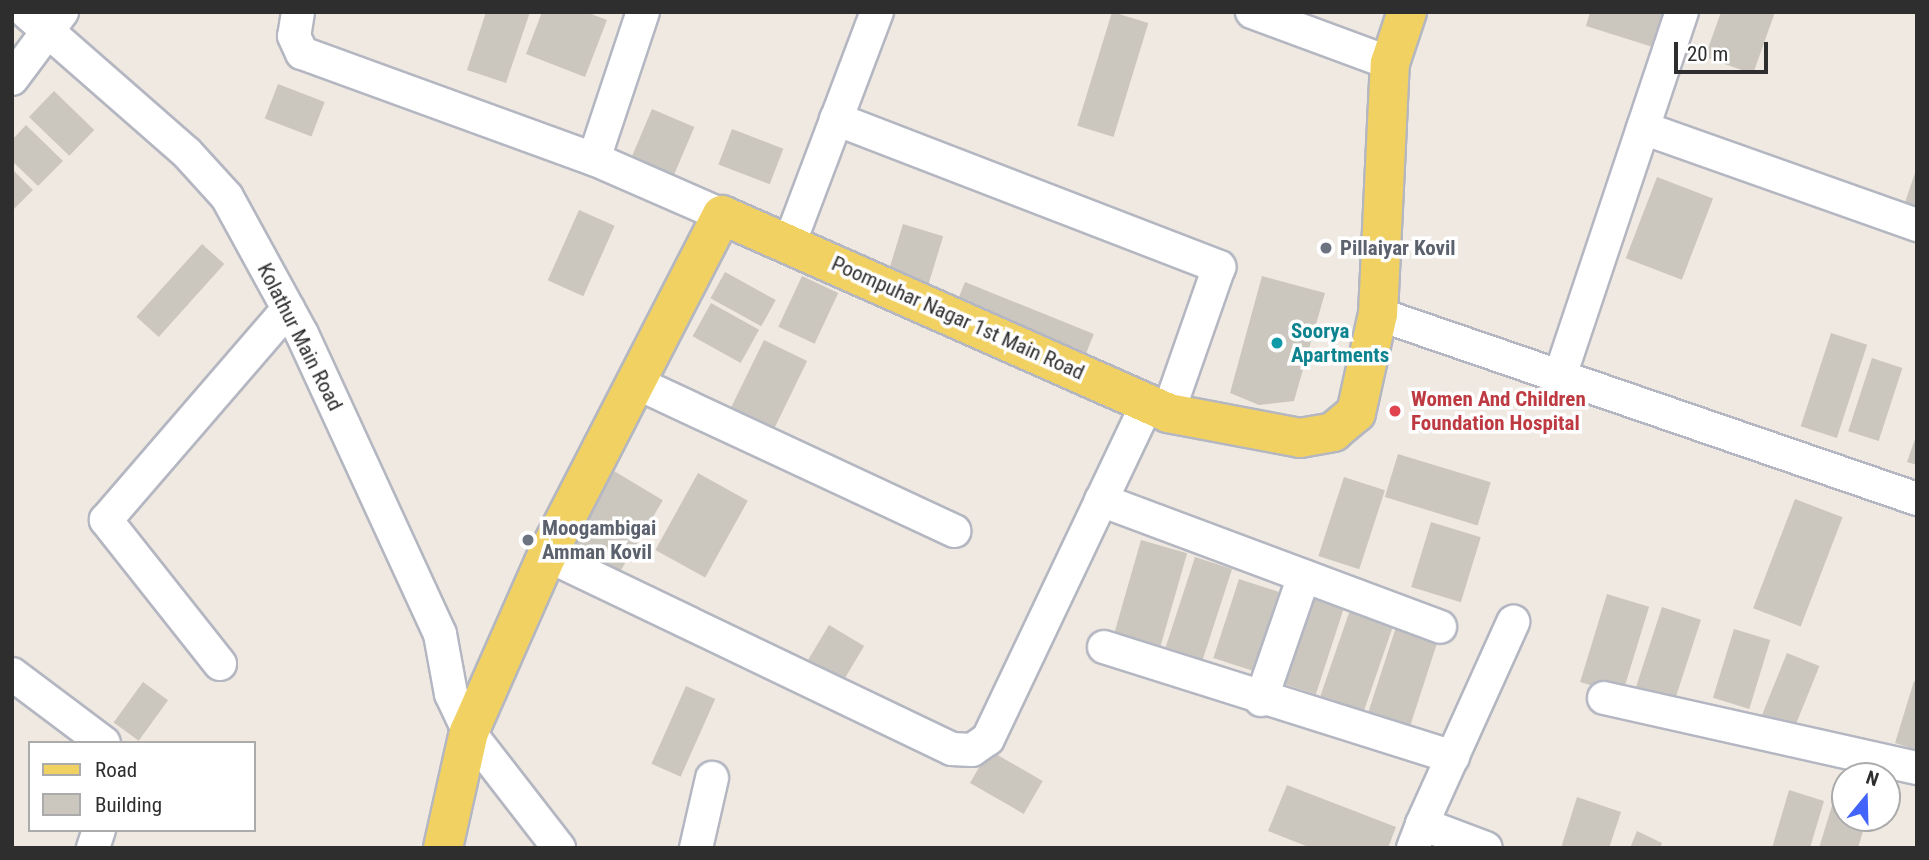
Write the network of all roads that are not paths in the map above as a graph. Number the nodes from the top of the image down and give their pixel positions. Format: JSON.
{"nodes":[{"id":1,"x":26,"y":12,"type":"edge"},
{"id":2,"x":298,"y":12,"type":"edge"},
{"id":3,"x":643,"y":12,"type":"edge"},
{"id":4,"x":877,"y":12,"type":"edge"},
{"id":5,"x":1252,"y":12,"type":"edge"},
{"id":6,"x":1407,"y":12,"type":"edge"},
{"id":7,"x":1682,"y":12,"type":"edge"},
{"id":8,"x":56,"y":23,"type":"edge"},
{"id":9,"x":1390,"y":64,"type":"junction"},
{"id":10,"x":12,"y":79,"type":"edge"},
{"id":11,"x":836,"y":119,"type":"junction"},
{"id":12,"x":1643,"y":128,"type":"junction"},
{"id":13,"x":594,"y":159,"type":"junction"},
{"id":14,"x":722,"y":215,"type":"junction"},
{"id":15,"x":1917,"y":225,"type":"edge"},
{"id":16,"x":790,"y":242,"type":"junction"},
{"id":17,"x":289,"y":309,"type":"junction"},
{"id":18,"x":1378,"y":314,"type":"junction"},
{"id":19,"x":1559,"y":379,"type":"junction"},
{"id":20,"x":639,"y":384,"type":"junction"},
{"id":21,"x":1157,"y":408,"type":"junction"},
{"id":22,"x":1917,"y":499,"type":"edge"},
{"id":23,"x":1101,"y":500,"type":"junction"},
{"id":24,"x":954,"y":531,"type":"dead end"},
{"id":25,"x":547,"y":555,"type":"junction"},
{"id":26,"x":1304,"y":576,"type":"junction"},
{"id":27,"x":1513,"y":622,"type":"dead end"},
{"id":28,"x":1440,"y":626,"type":"dead end"},
{"id":29,"x":1104,"y":647,"type":"dead end"},
{"id":30,"x":220,"y":664,"type":"dead end"},
{"id":31,"x":12,"y":674,"type":"edge"},
{"id":32,"x":1604,"y":698,"type":"dead end"},
{"id":33,"x":1261,"y":700,"type":"junction"},
{"id":34,"x":470,"y":732,"type":"junction"},
{"id":35,"x":101,"y":741,"type":"edge"},
{"id":36,"x":1453,"y":757,"type":"junction"},
{"id":37,"x":1917,"y":768,"type":"edge"},
{"id":38,"x":712,"y":778,"type":"dead end"},
{"id":39,"x":1418,"y":836,"type":"edge"},
{"id":40,"x":443,"y":848,"type":"edge"},
{"id":41,"x":559,"y":848,"type":"edge"},
{"id":42,"x":696,"y":848,"type":"edge"},
{"id":43,"x":1486,"y":848,"type":"edge"}],
"edges":[{"from":1,"to":8,"type":"street","name":"Kolathur Main Road"},
{"from":2,"to":13,"type":"street"},
{"from":3,"to":13,"type":"street"},
{"from":4,"to":11,"type":"street"},
{"from":5,"to":9,"type":"street"},
{"from":6,"to":9,"type":"main road","name":"Poompuhar Nagar 1st Main Road"},
{"from":7,"to":12,"type":"street"},
{"from":8,"to":10,"type":"street"},
{"from":8,"to":17,"type":"street","name":"Kolathur Main Road"},
{"from":9,"to":18,"type":"main road","name":"Poompuhar Nagar 1st Main Road"},
{"from":11,"to":16,"type":"street"},
{"from":11,"to":21,"type":"street"},
{"from":12,"to":15,"type":"street"},
{"from":12,"to":19,"type":"street"},
{"from":13,"to":14,"type":"street"},
{"from":14,"to":16,"type":"main road","name":"Poompuhar Nagar 1st Main Road"},
{"from":14,"to":20,"type":"main road"},
{"from":16,"to":21,"type":"main road","name":"Poompuhar Nagar 1st Main Road"},
{"from":17,"to":30,"type":"street"},
{"from":17,"to":34,"type":"street","name":"Kolathur Main Road"},
{"from":18,"to":19,"type":"street"},
{"from":18,"to":21,"type":"main road","name":"Poompuhar Nagar 1st Main Road"},
{"from":19,"to":22,"type":"street"},
{"from":20,"to":24,"type":"street"},
{"from":20,"to":25,"type":"main road"},
{"from":21,"to":23,"type":"street"},
{"from":23,"to":25,"type":"street"},
{"from":23,"to":26,"type":"street"},
{"from":25,"to":34,"type":"main road"},
{"from":26,"to":28,"type":"street"},
{"from":26,"to":33,"type":"street"},
{"from":27,"to":36,"type":"street"},
{"from":29,"to":33,"type":"street"},
{"from":31,"to":35,"type":"street"},
{"from":32,"to":37,"type":"street"},
{"from":33,"to":36,"type":"street"},
{"from":34,"to":40,"type":"main road"},
{"from":34,"to":41,"type":"street","name":"Kolathur Main Road"},
{"from":36,"to":39,"type":"street"},
{"from":38,"to":42,"type":"street"},
{"from":39,"to":43,"type":"street"}]}
